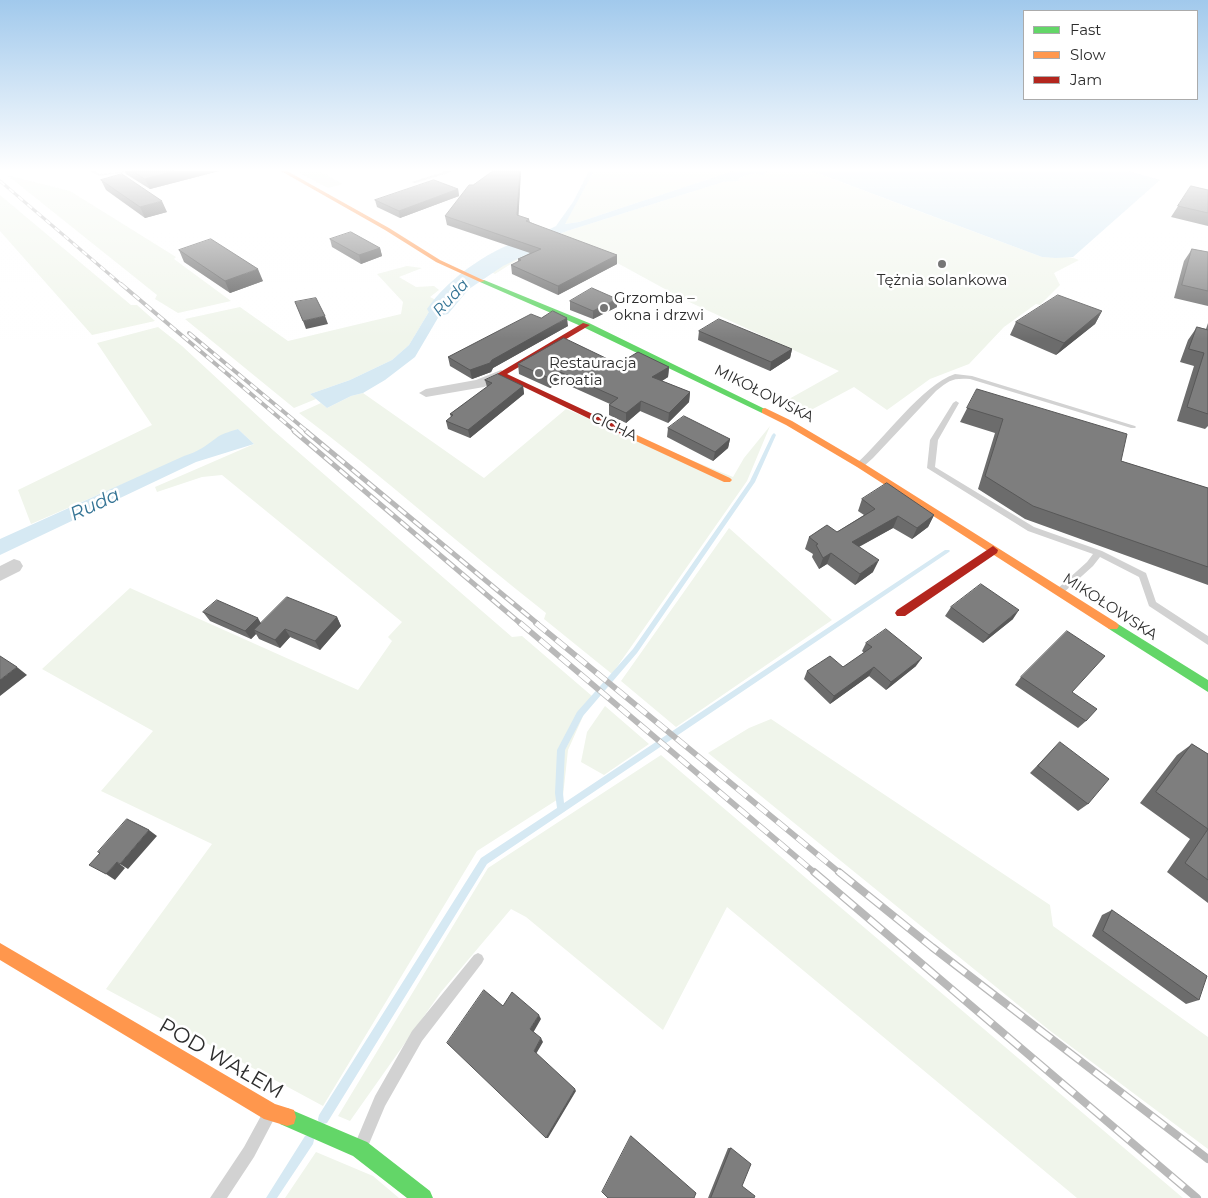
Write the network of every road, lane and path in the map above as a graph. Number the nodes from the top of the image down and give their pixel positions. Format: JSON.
{"nodes":[{"id":1,"x":382,"y":227,"type":"edge"},
{"id":2,"x":586,"y":325,"type":"junction"},
{"id":3,"x":501,"y":374,"type":"junction"},
{"id":4,"x":426,"y":393,"type":"dead end"},
{"id":5,"x":956,"y":403,"type":"dead end"},
{"id":6,"x":1133,"y":427,"type":"dead end"},
{"id":7,"x":860,"y":465,"type":"junction"},
{"id":8,"x":727,"y":480,"type":"dead end"},
{"id":9,"x":993,"y":550,"type":"junction"},
{"id":10,"x":1099,"y":553,"type":"junction"},
{"id":11,"x":1059,"y":592,"type":"junction"},
{"id":12,"x":902,"y":613,"type":"dead end"},
{"id":13,"x":1208,"y":641,"type":"edge"},
{"id":14,"x":1208,"y":687,"type":"edge"},
{"id":15,"x":0,"y":951,"type":"edge"},
{"id":16,"x":478,"y":958,"type":"dead end"},
{"id":17,"x":271,"y":1112,"type":"junction"},
{"id":18,"x":360,"y":1149,"type":"junction"},
{"id":19,"x":218,"y":1198,"type":"edge"},
{"id":20,"x":423,"y":1198,"type":"edge"}],
"edges":[{"from":1,"to":2,"type":"main road","name":"MIKOŁOWSKA"},
{"from":2,"to":3,"type":"main road"},
{"from":2,"to":7,"type":"main road","name":"MIKOŁOWSKA"},
{"from":3,"to":4,"type":"street"},
{"from":3,"to":8,"type":"main road","name":"CICHA"},
{"from":5,"to":10,"type":"lane"},
{"from":6,"to":7,"type":"lane"},
{"from":7,"to":9,"type":"main road","name":"MIKOŁOWSKA"},
{"from":9,"to":11,"type":"main road","name":"MIKOŁOWSKA"},
{"from":9,"to":12,"type":"main road"},
{"from":10,"to":11,"type":"lane"},
{"from":10,"to":13,"type":"lane"},
{"from":11,"to":14,"type":"main road","name":"MIKOŁOWSKA"},
{"from":15,"to":17,"type":"main road","name":"POD WAŁEM"},
{"from":16,"to":18,"type":"lane"},
{"from":17,"to":18,"type":"main road","name":"POD WAŁEM"},
{"from":17,"to":19,"type":"lane"},
{"from":18,"to":20,"type":"main road","name":"POD WAŁEM"}]}
